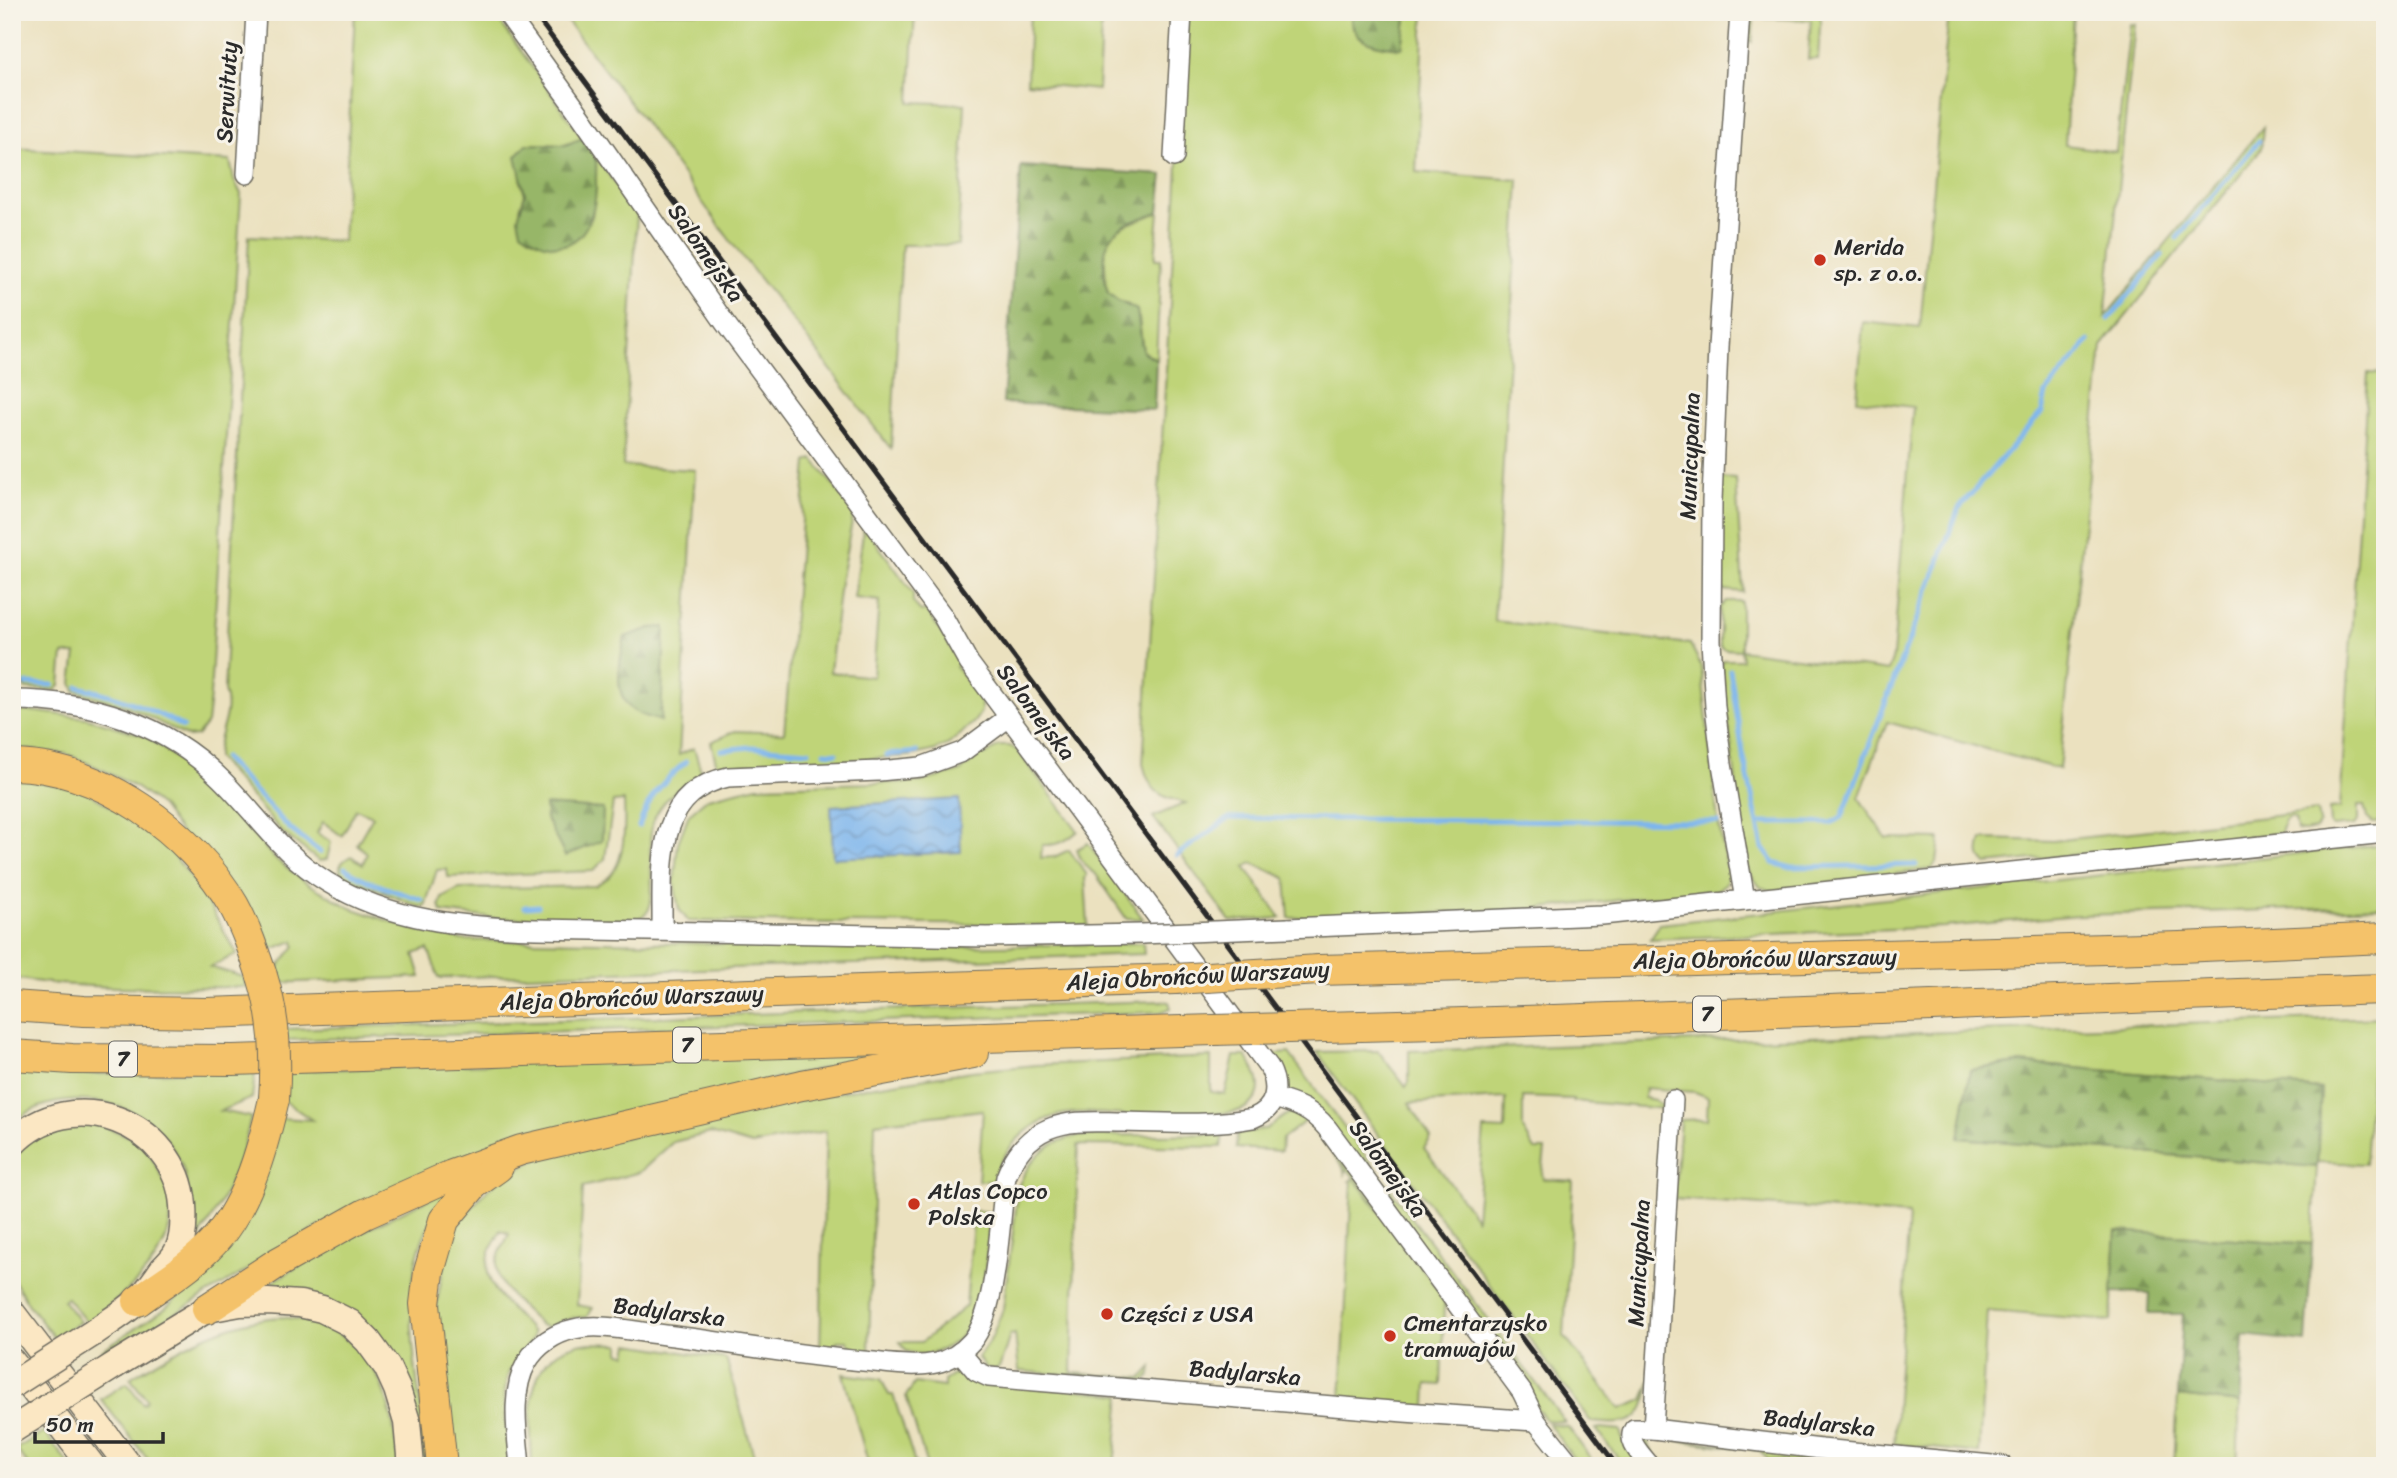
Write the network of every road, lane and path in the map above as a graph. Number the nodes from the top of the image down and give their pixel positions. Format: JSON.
{"nodes":[{"id":1,"x":257,"y":12,"type":"edge"},
{"id":2,"x":506,"y":12,"type":"edge"},
{"id":3,"x":1182,"y":12,"type":"edge"},
{"id":4,"x":1740,"y":12,"type":"edge"},
{"id":5,"x":1174,"y":156,"type":"dead end"},
{"id":6,"x":247,"y":174,"type":"dead end"},
{"id":7,"x":12,"y":700,"type":"edge"},
{"id":8,"x":1009,"y":717,"type":"junction"},
{"id":9,"x":12,"y":765,"type":"edge"},
{"id":10,"x":2385,"y":833,"type":"edge"},
{"id":11,"x":1745,"y":900,"type":"junction"},
{"id":12,"x":662,"y":930,"type":"junction"},
{"id":13,"x":2385,"y":938,"type":"edge"},
{"id":14,"x":2385,"y":989,"type":"edge"},
{"id":15,"x":12,"y":990,"type":"edge"},
{"id":16,"x":12,"y":1006,"type":"edge"},
{"id":17,"x":84,"y":1011,"type":"junction"},
{"id":18,"x":1141,"y":1034,"type":"junction"},
{"id":19,"x":12,"y":1055,"type":"edge"},
{"id":20,"x":1274,"y":1098,"type":"junction"},
{"id":21,"x":1673,"y":1100,"type":"dead end"},
{"id":22,"x":12,"y":1144,"type":"edge"},
{"id":23,"x":520,"y":1150,"type":"junction"},
{"id":24,"x":138,"y":1301,"type":"junction"},
{"id":25,"x":207,"y":1309,"type":"junction"},
{"id":26,"x":12,"y":1313,"type":"edge"},
{"id":27,"x":960,"y":1352,"type":"junction"},
{"id":28,"x":12,"y":1362,"type":"edge"},
{"id":29,"x":12,"y":1385,"type":"edge"},
{"id":30,"x":1536,"y":1421,"type":"junction"},
{"id":31,"x":1653,"y":1429,"type":"junction"},
{"id":32,"x":12,"y":1430,"type":"edge"},
{"id":33,"x":92,"y":1466,"type":"edge"},
{"id":34,"x":129,"y":1466,"type":"edge"},
{"id":35,"x":411,"y":1466,"type":"edge"},
{"id":36,"x":442,"y":1466,"type":"edge"},
{"id":37,"x":520,"y":1466,"type":"edge"},
{"id":38,"x":1572,"y":1466,"type":"edge"},
{"id":39,"x":1650,"y":1466,"type":"edge"},
{"id":40,"x":2003,"y":1466,"type":"edge"}],
"edges":[{"from":1,"to":6,"type":"street","name":"Serwituty"},
{"from":2,"to":8,"type":"street","name":"Salomejska"},
{"from":3,"to":5,"type":"street"},
{"from":4,"to":11,"type":"street","name":"Municypalna"},
{"from":7,"to":12,"type":"street"},
{"from":8,"to":12,"type":"street"},
{"from":8,"to":20,"type":"street","name":"Salomejska"},
{"from":9,"to":24,"type":"main road","bridge":true},
{"from":10,"to":11,"type":"street"},
{"from":11,"to":12,"type":"street","bridge":true},
{"from":13,"to":17,"type":"main road","name":"Aleja Obrońców Warszawy","number":"7","bridge":true},
{"from":14,"to":18,"type":"main road","number":"7","bridge":true},
{"from":15,"to":17,"type":"main road"},
{"from":16,"to":17,"type":"main road","name":"Aleja Obrońców Warszawy","number":"7"},
{"from":18,"to":19,"type":"main road","number":"7"},
{"from":18,"to":23,"type":"main road"},
{"from":20,"to":27,"type":"street"},
{"from":20,"to":30,"type":"street","name":"Salomejska"},
{"from":21,"to":31,"type":"street","name":"Municypalna"},
{"from":22,"to":24,"type":"main road"},
{"from":23,"to":25,"type":"main road"},
{"from":23,"to":36,"type":"main road"},
{"from":24,"to":29,"type":"main road","bridge":true},
{"from":25,"to":32,"type":"main road","bridge":true},
{"from":25,"to":35,"type":"main road"},
{"from":26,"to":34,"type":"main road"},
{"from":27,"to":30,"type":"street","name":"Badylarska"},
{"from":27,"to":37,"type":"street","name":"Badylarska"},
{"from":28,"to":33,"type":"main road"},
{"from":30,"to":38,"type":"street","name":"Salomejska"},
{"from":31,"to":39,"type":"street","name":"Badylarska"},
{"from":31,"to":40,"type":"street","name":"Badylarska"}]}
